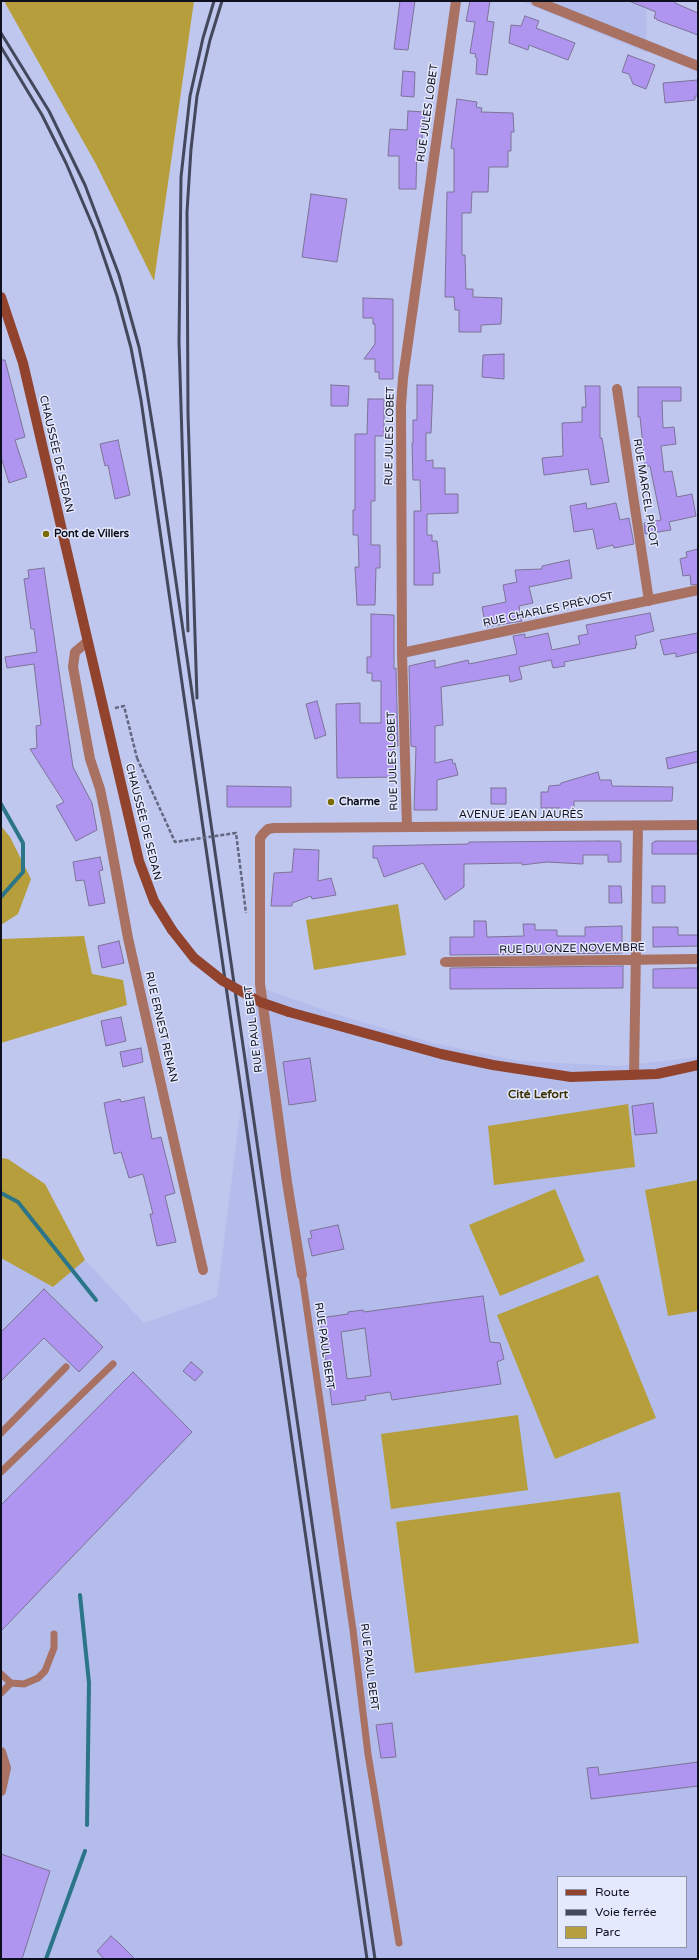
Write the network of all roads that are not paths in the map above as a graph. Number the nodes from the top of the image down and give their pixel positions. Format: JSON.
{"nodes":[{"id":1,"x":456,"y":1,"type":"edge"},
{"id":2,"x":536,"y":1,"type":"edge"},
{"id":3,"x":698,"y":66,"type":"edge"},
{"id":4,"x":1,"y":296,"type":"edge"},
{"id":5,"x":617,"y":389,"type":"dead end"},
{"id":6,"x":698,"y":590,"type":"edge"},
{"id":7,"x":649,"y":601,"type":"junction"},
{"id":8,"x":87,"y":642,"type":"junction"},
{"id":9,"x":402,"y":653,"type":"junction"},
{"id":10,"x":698,"y":825,"type":"edge"},
{"id":11,"x":638,"y":826,"type":"junction"},
{"id":12,"x":343,"y":828,"type":"joint"},
{"id":13,"x":407,"y":828,"type":"junction"},
{"id":14,"x":698,"y":959,"type":"edge"},
{"id":15,"x":636,"y":960,"type":"junction"},
{"id":16,"x":445,"y":962,"type":"dead end"},
{"id":17,"x":698,"y":1065,"type":"edge"},
{"id":18,"x":634,"y":1075,"type":"junction"},
{"id":19,"x":203,"y":1270,"type":"dead end"},
{"id":20,"x":302,"y":1275,"type":"joint"},
{"id":21,"x":112,"y":1364,"type":"dead end"},
{"id":22,"x":66,"y":1367,"type":"dead end"},
{"id":23,"x":1,"y":1433,"type":"edge"},
{"id":24,"x":1,"y":1472,"type":"edge"},
{"id":25,"x":54,"y":1634,"type":"dead end"},
{"id":26,"x":1,"y":1674,"type":"edge"},
{"id":27,"x":10,"y":1683,"type":"junction"},
{"id":28,"x":1,"y":1693,"type":"edge"},
{"id":29,"x":1,"y":1752,"type":"edge"},
{"id":30,"x":1,"y":1791,"type":"edge"},
{"id":31,"x":399,"y":1942,"type":"dead end"}],
"edges":[{"from":1,"to":9,"type":"street","name":"RUE JULES LOBET"},
{"from":2,"to":3,"type":"street"},
{"from":4,"to":8,"type":"main road","name":"CHAUSSÉE DE SEDAN"},
{"from":5,"to":7,"type":"street","name":"RUE MARCEL PICOT"},
{"from":6,"to":7,"type":"street","name":"RUE CHARLES PRÉVOST"},
{"from":7,"to":9,"type":"street","name":"RUE CHARLES PRÉVOST"},
{"from":8,"to":18,"type":"main road","name":"CHAUSSÉE DE SEDAN","bridge":true},
{"from":8,"to":19,"type":"street","name":"RUE ERNEST RENAN"},
{"from":9,"to":13,"type":"street","name":"RUE JULES LOBET"},
{"from":10,"to":11,"type":"street","name":"AVENUE JEAN JAURÈS"},
{"from":11,"to":13,"type":"street","name":"AVENUE JEAN JAURÈS"},
{"from":11,"to":15,"type":"street"},
{"from":12,"to":13,"type":"street","name":"AVENUE JEAN JAURÈS"},
{"from":12,"to":20,"type":"street","name":"RUE PAUL BERT"},
{"from":14,"to":15,"type":"street","name":"RUE DU ONZE NOVEMBRE"},
{"from":15,"to":16,"type":"street","name":"RUE DU ONZE NOVEMBRE"},
{"from":15,"to":18,"type":"street"},
{"from":17,"to":18,"type":"main road","name":"CHAUSSÉE DE SEDAN"},
{"from":20,"to":31,"type":"lane","name":"RUE PAUL BERT"},
{"from":21,"to":24,"type":"lane"},
{"from":22,"to":23,"type":"lane"},
{"from":25,"to":27,"type":"lane"},
{"from":26,"to":27,"type":"lane"},
{"from":27,"to":28,"type":"lane"},
{"from":29,"to":30,"type":"street"}]}
